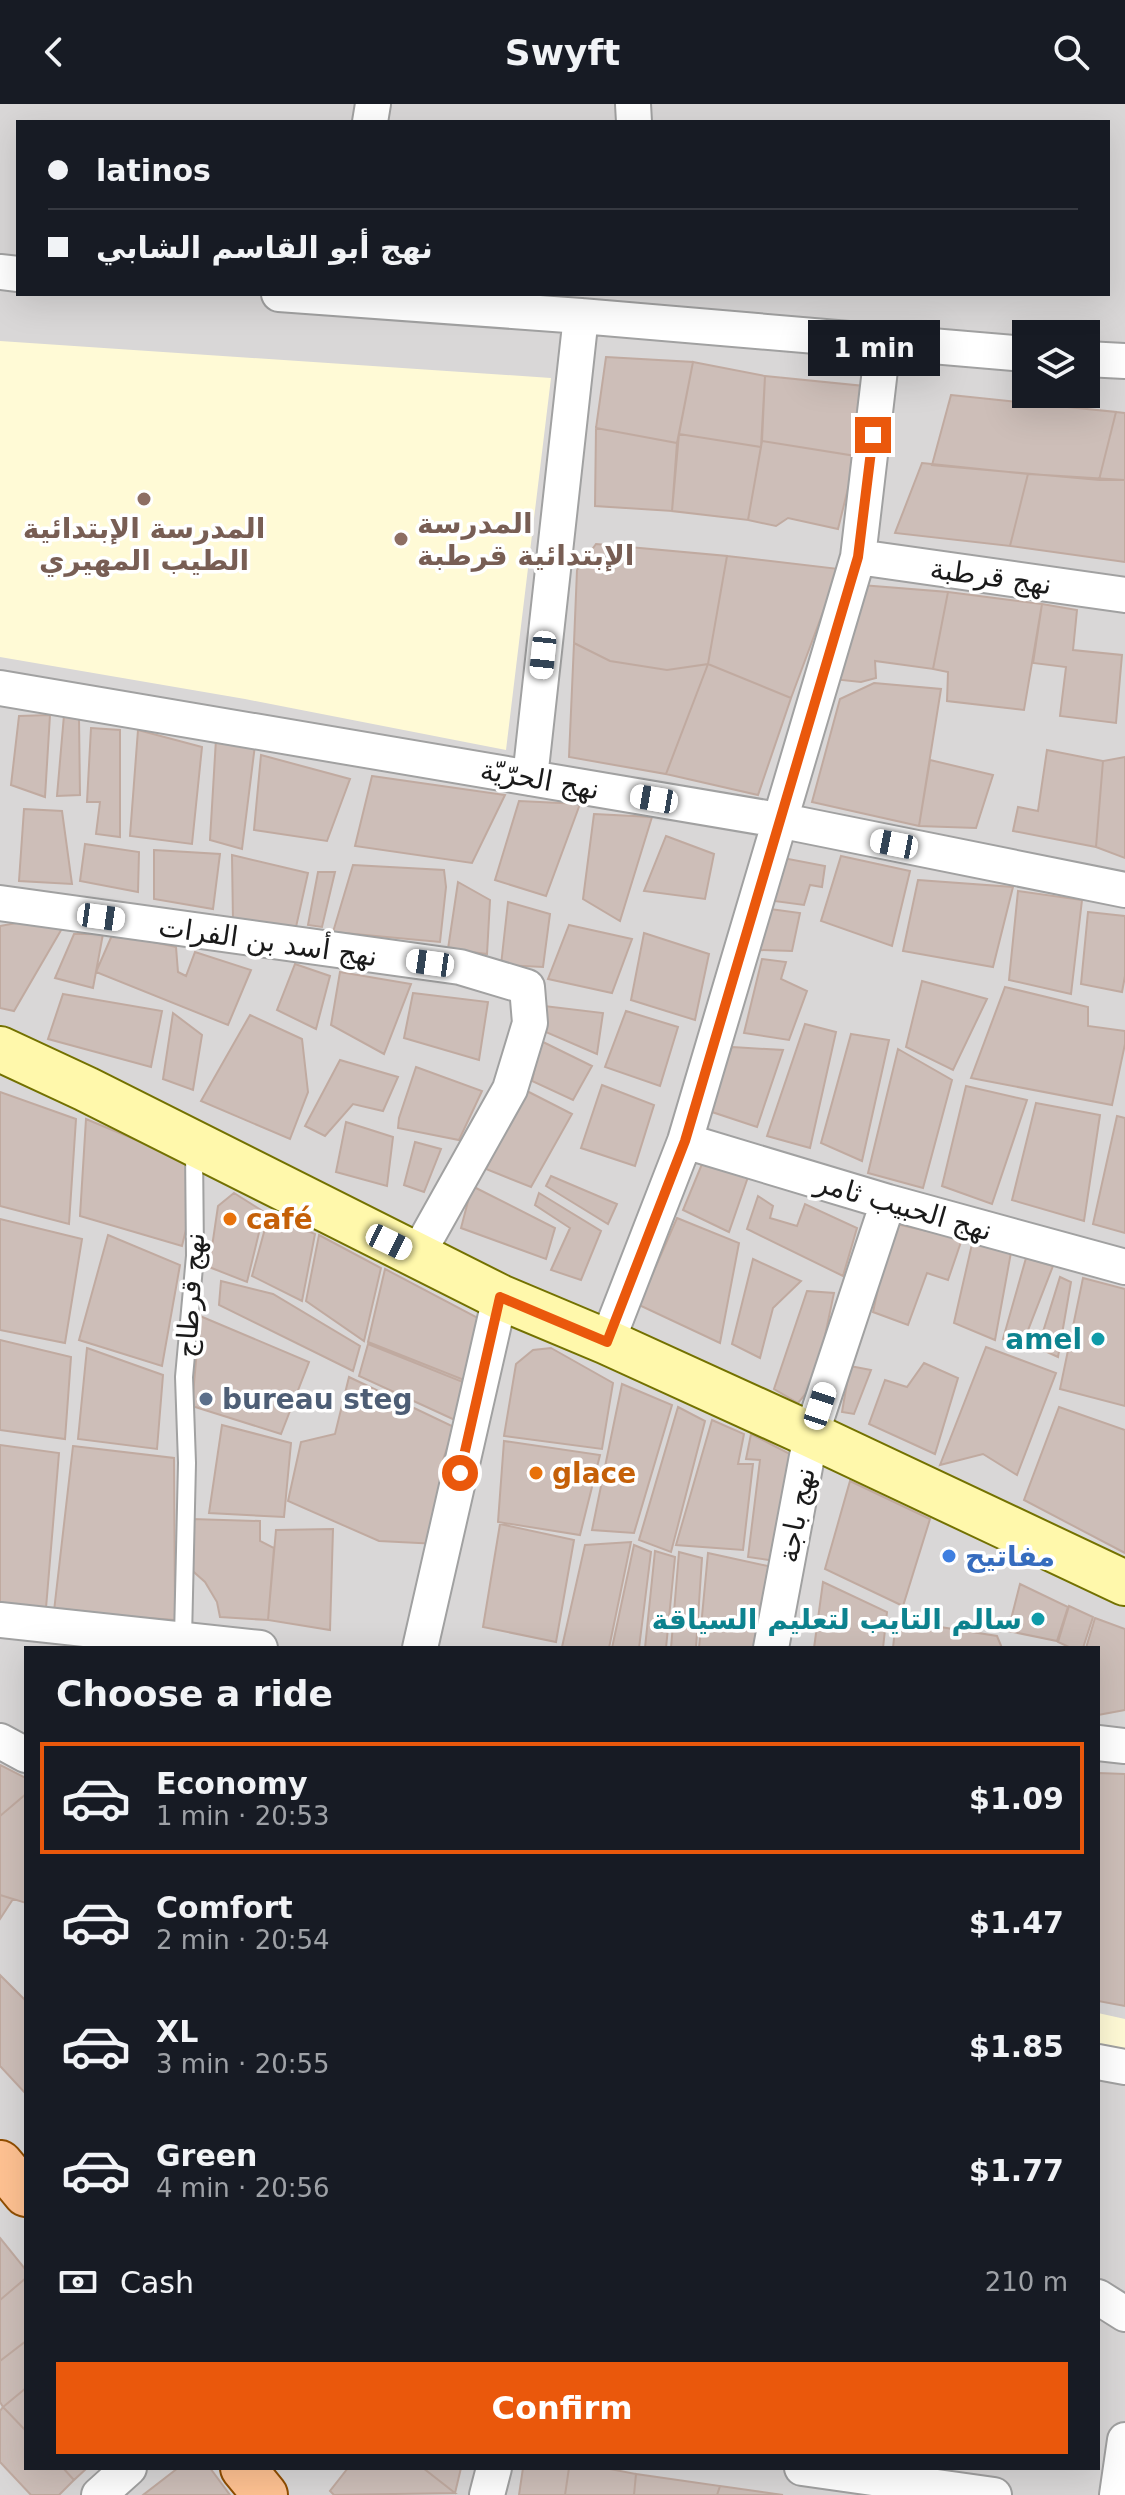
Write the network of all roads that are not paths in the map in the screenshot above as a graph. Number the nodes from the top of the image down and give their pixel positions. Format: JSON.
{"nodes":[{"id":1,"x":341,"y":296,"type":"edge"},
{"id":2,"x":635,"y":307,"type":"edge"},
{"id":3,"x":581,"y":316,"type":"junction"},
{"id":4,"x":883,"y":344,"type":"junction"},
{"id":5,"x":1012,"y":353,"type":"edge"},
{"id":6,"x":1100,"y":360,"type":"edge"},
{"id":7,"x":1125,"y":361,"type":"edge"},
{"id":8,"x":858,"y":557,"type":"junction"},
{"id":9,"x":1125,"y":595,"type":"edge"},
{"id":10,"x":0,"y":688,"type":"edge"},
{"id":11,"x":530,"y":778,"type":"junction"},
{"id":12,"x":778,"y":820,"type":"junction"},
{"id":13,"x":1125,"y":890,"type":"edge"},
{"id":14,"x":0,"y":903,"type":"edge"},
{"id":15,"x":0,"y":1049,"type":"edge"},
{"id":16,"x":685,"y":1141,"type":"junction"},
{"id":17,"x":194,"y":1144,"type":"junction"},
{"id":18,"x":888,"y":1202,"type":"junction"},
{"id":19,"x":417,"y":1255,"type":"junction"},
{"id":20,"x":1125,"y":1267,"type":"edge"},
{"id":21,"x":500,"y":1297,"type":"junction"},
{"id":22,"x":607,"y":1342,"type":"junction"},
{"id":23,"x":811,"y":1435,"type":"junction"},
{"id":24,"x":1125,"y":1583,"type":"edge"},
{"id":25,"x":0,"y":1620,"type":"edge"},
{"id":26,"x":183,"y":1638,"type":"junction"},
{"id":27,"x":245,"y":1646,"type":"edge"},
{"id":28,"x":420,"y":1646,"type":"edge"},
{"id":29,"x":771,"y":1646,"type":"edge"},
{"id":30,"x":0,"y":1741,"type":"edge"},
{"id":31,"x":1100,"y":1743,"type":"edge"},
{"id":32,"x":1125,"y":1746,"type":"edge"},
{"id":33,"x":24,"y":1754,"type":"edge"},
{"id":34,"x":1100,"y":2062,"type":"edge"},
{"id":35,"x":1125,"y":2067,"type":"edge"},
{"id":36,"x":0,"y":2163,"type":"edge"},
{"id":37,"x":24,"y":2192,"type":"edge"},
{"id":38,"x":1100,"y":2298,"type":"edge"},
{"id":39,"x":1125,"y":2314,"type":"edge"},
{"id":40,"x":1125,"y":2440,"type":"edge"},
{"id":41,"x":127,"y":2470,"type":"edge"},
{"id":42,"x":245,"y":2470,"type":"edge"},
{"id":43,"x":493,"y":2470,"type":"edge"},
{"id":44,"x":816,"y":2470,"type":"edge"},
{"id":45,"x":99,"y":2495,"type":"edge"},
{"id":46,"x":265,"y":2495,"type":"edge"},
{"id":47,"x":487,"y":2495,"type":"edge"},
{"id":48,"x":994,"y":2495,"type":"edge"},
{"id":49,"x":1117,"y":2495,"type":"edge"}],
"edges":[{"from":1,"to":3,"type":"street"},
{"from":2,"to":3,"type":"street"},
{"from":2,"to":4,"type":"street"},
{"from":3,"to":11,"type":"street"},
{"from":4,"to":5,"type":"street"},
{"from":4,"to":8,"type":"street"},
{"from":6,"to":7,"type":"street"},
{"from":8,"to":9,"type":"street","name":"نهج قرطبة"},
{"from":8,"to":12,"type":"street"},
{"from":10,"to":11,"type":"street","name":"نهج الحرّيّة"},
{"from":11,"to":12,"type":"street","name":"نهج الحرّيّة"},
{"from":12,"to":13,"type":"street","name":"نهج الحرّيّة"},
{"from":12,"to":16,"type":"street"},
{"from":14,"to":19,"type":"street","name":"نهج أسد بن الفرات"},
{"from":15,"to":17,"type":"street"},
{"from":16,"to":18,"type":"street","name":"نهج الحبيب ثامر"},
{"from":16,"to":22,"type":"street"},
{"from":17,"to":19,"type":"street"},
{"from":17,"to":26,"type":"lane","name":"نهج قرطاج"},
{"from":18,"to":20,"type":"street","name":"نهج الحبيب ثامر"},
{"from":18,"to":23,"type":"street","name":"نهج باجة"},
{"from":19,"to":21,"type":"street"},
{"from":21,"to":22,"type":"street"},
{"from":21,"to":28,"type":"street"},
{"from":22,"to":23,"type":"street"},
{"from":23,"to":24,"type":"street"},
{"from":23,"to":29,"type":"street","name":"نهج باجة"},
{"from":25,"to":26,"type":"street"},
{"from":26,"to":27,"type":"street"},
{"from":30,"to":33,"type":"street"},
{"from":31,"to":32,"type":"street"},
{"from":34,"to":35,"type":"street"},
{"from":36,"to":37,"type":"main road"},
{"from":38,"to":39,"type":"street"},
{"from":40,"to":49,"type":"street"},
{"from":41,"to":45,"type":"street"},
{"from":42,"to":46,"type":"main road"},
{"from":43,"to":47,"type":"street"},
{"from":44,"to":48,"type":"street"}]}
